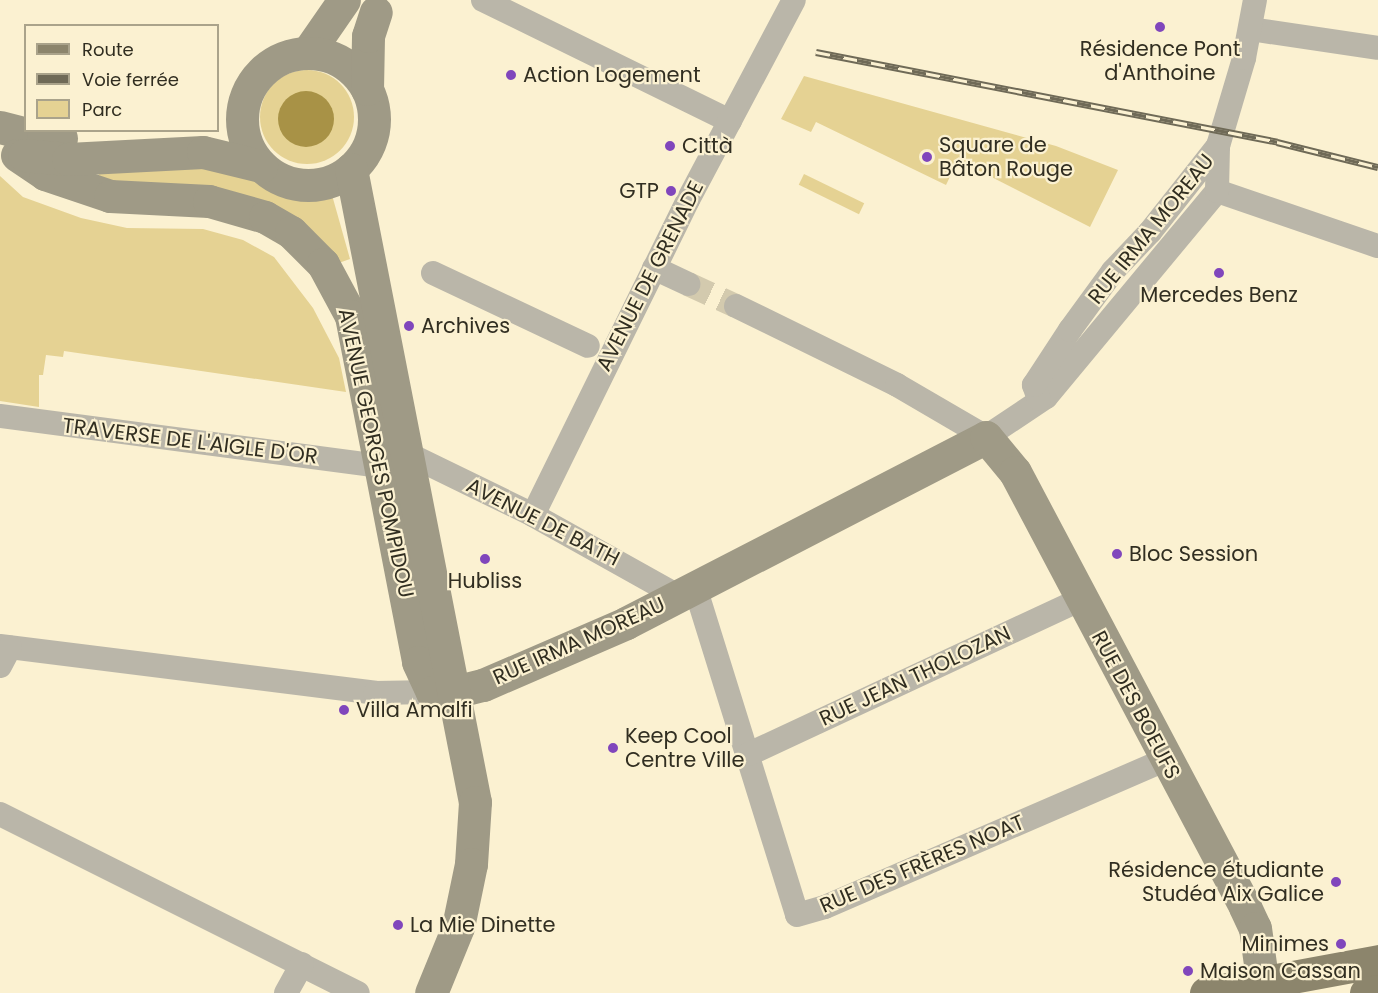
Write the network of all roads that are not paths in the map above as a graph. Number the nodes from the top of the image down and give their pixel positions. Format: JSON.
{"nodes":[{"id":1,"x":344,"y":0,"type":"edge"},
{"id":2,"x":483,"y":0,"type":"edge"},
{"id":3,"x":794,"y":0,"type":"edge"},
{"id":4,"x":1255,"y":0,"type":"edge"},
{"id":5,"x":376,"y":12,"type":"dead end"},
{"id":6,"x":1250,"y":29,"type":"junction"},
{"id":7,"x":1378,"y":48,"type":"edge"},
{"id":8,"x":308,"y":52,"type":"junction"},
{"id":9,"x":367,"y":89,"type":"junction"},
{"id":10,"x":247,"y":91,"type":"junction"},
{"id":11,"x":219,"y":111,"type":"edge"},
{"id":12,"x":730,"y":121,"type":"junction"},
{"id":13,"x":0,"y":127,"type":"edge"},
{"id":14,"x":155,"y":132,"type":"edge"},
{"id":15,"x":1218,"y":146,"type":"junction"},
{"id":16,"x":9,"y":151,"type":"edge"},
{"id":17,"x":261,"y":166,"type":"junction"},
{"id":18,"x":351,"y":169,"type":"junction"},
{"id":19,"x":1217,"y":191,"type":"junction"},
{"id":20,"x":1378,"y":246,"type":"edge"},
{"id":21,"x":654,"y":268,"type":"junction"},
{"id":22,"x":433,"y":273,"type":"dead end"},
{"id":23,"x":688,"y":284,"type":"tunnel mouth"},
{"id":24,"x":736,"y":306,"type":"tunnel mouth"},
{"id":25,"x":588,"y":346,"type":"dead end"},
{"id":26,"x":1039,"y":399,"type":"junction"},
{"id":27,"x":0,"y":416,"type":"edge"},
{"id":28,"x":986,"y":437,"type":"junction"},
{"id":29,"x":393,"y":460,"type":"junction"},
{"id":30,"x":533,"y":515,"type":"junction"},
{"id":31,"x":686,"y":591,"type":"junction"},
{"id":32,"x":1081,"y":599,"type":"junction"},
{"id":33,"x":3,"y":653,"type":"edge"},
{"id":34,"x":443,"y":692,"type":"junction"},
{"id":35,"x":749,"y":754,"type":"junction"},
{"id":36,"x":1165,"y":760,"type":"junction"},
{"id":37,"x":0,"y":814,"type":"edge"},
{"id":38,"x":1378,"y":961,"type":"edge"},
{"id":39,"x":302,"y":964,"type":"junction"},
{"id":40,"x":1263,"y":988,"type":"edge"},
{"id":41,"x":1378,"y":991,"type":"edge"},
{"id":42,"x":286,"y":993,"type":"edge"},
{"id":43,"x":358,"y":993,"type":"edge"},
{"id":44,"x":431,"y":993,"type":"edge"},
{"id":45,"x":1206,"y":993,"type":"edge"},
{"id":46,"x":1366,"y":993,"type":"edge"}],
"edges":[{"from":1,"to":8,"type":"main road"},
{"from":2,"to":12,"type":"street"},
{"from":3,"to":12,"type":"street","name":"AVENUE DE GRENADE"},
{"from":4,"to":6,"type":"street"},
{"from":5,"to":9,"type":"main road"},
{"from":6,"to":7,"type":"street"},
{"from":6,"to":15,"type":"street"},
{"from":8,"to":9,"type":"main road"},
{"from":8,"to":10,"type":"main road"},
{"from":9,"to":18,"type":"main road"},
{"from":10,"to":11,"type":"main road"},
{"from":10,"to":17,"type":"main road"},
{"from":12,"to":21,"type":"street","name":"AVENUE DE GRENADE"},
{"from":13,"to":14,"type":"main road"},
{"from":15,"to":19,"type":"street","name":"RUE IRMA MOREAU"},
{"from":15,"to":26,"type":"street","name":"RUE IRMA MOREAU"},
{"from":16,"to":17,"type":"main road"},
{"from":16,"to":29,"type":"main road","name":"AVENUE GEORGES POMPIDOU"},
{"from":17,"to":18,"type":"main road"},
{"from":18,"to":29,"type":"main road","name":"AVENUE GEORGES POMPIDOU"},
{"from":19,"to":20,"type":"street"},
{"from":19,"to":26,"type":"street","name":"RUE IRMA MOREAU"},
{"from":21,"to":23,"type":"street"},
{"from":21,"to":30,"type":"street","name":"AVENUE DE GRENADE"},
{"from":22,"to":25,"type":"street"},
{"from":24,"to":28,"type":"street"},
{"from":26,"to":28,"type":"street","name":"RUE IRMA MOREAU"},
{"from":27,"to":29,"type":"street","name":"TRAVERSE DE L'AIGLE D'OR"},
{"from":28,"to":31,"type":"main road","name":"RUE IRMA MOREAU"},
{"from":28,"to":32,"type":"main road","name":"RUE DES BOEUFS"},
{"from":29,"to":30,"type":"street","name":"AVENUE DE BATH"},
{"from":29,"to":34,"type":"main road","name":"AVENUE GEORGES POMPIDOU"},
{"from":30,"to":31,"type":"street","name":"AVENUE DE BATH"},
{"from":31,"to":34,"type":"main road","name":"RUE IRMA MOREAU"},
{"from":31,"to":35,"type":"street","name":"RUE DES FRÈRES NOAT"},
{"from":32,"to":35,"type":"street","name":"RUE JEAN THOLOZAN"},
{"from":32,"to":36,"type":"main road","name":"RUE DES BOEUFS"},
{"from":33,"to":34,"type":"street","name":"RUE IRMA MOREAU"},
{"from":34,"to":44,"type":"main road","name":"AVENUE GEORGES POMPIDOU"},
{"from":35,"to":36,"type":"street","name":"RUE DES FRÈRES NOAT"},
{"from":36,"to":40,"type":"main road","name":"RUE DES BOEUFS"},
{"from":37,"to":39,"type":"street"},
{"from":38,"to":40,"type":"main road"},
{"from":39,"to":42,"type":"street"},
{"from":39,"to":43,"type":"street"},
{"from":40,"to":45,"type":"main road"},
{"from":41,"to":46,"type":"main road"}]}
